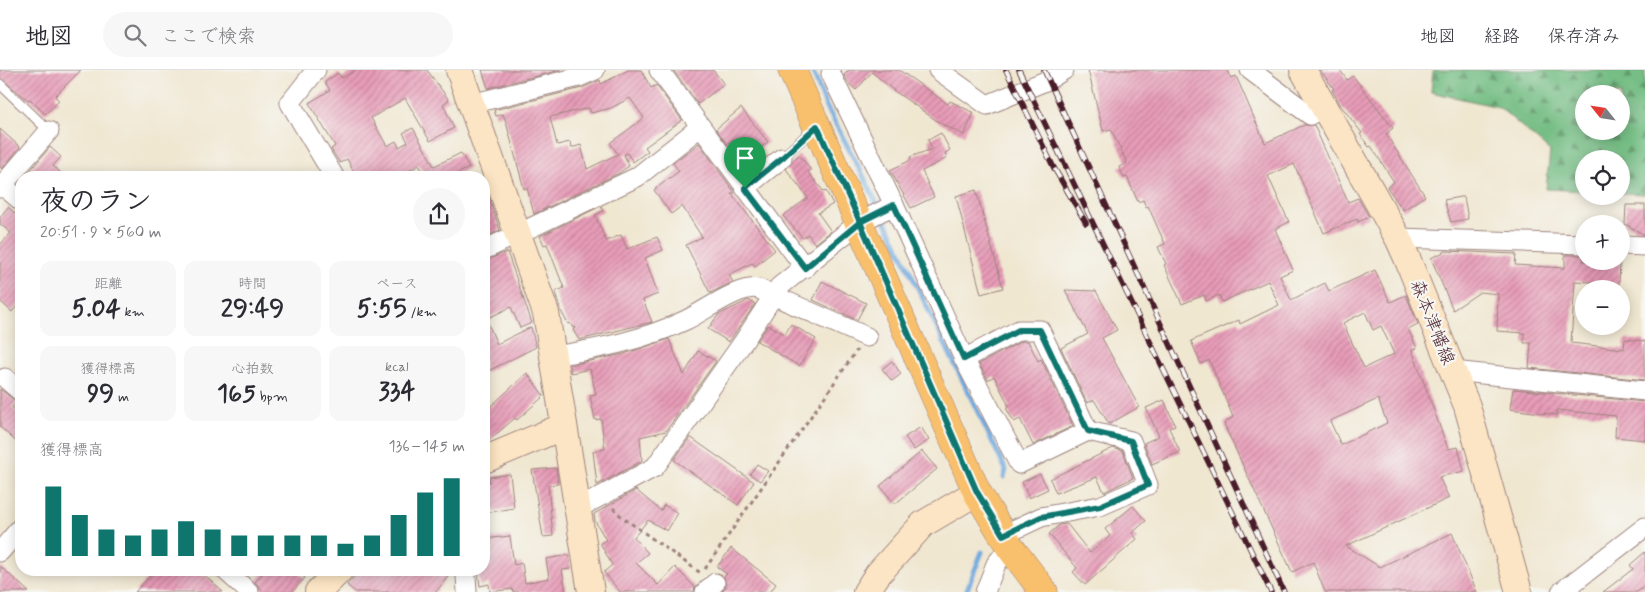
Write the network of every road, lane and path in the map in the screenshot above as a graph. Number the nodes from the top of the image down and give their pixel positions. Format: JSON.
{"nodes":[{"id":1,"x":316,"y":70,"type":"edge"},
{"id":2,"x":459,"y":70,"type":"edge"},
{"id":3,"x":595,"y":70,"type":"edge"},
{"id":4,"x":659,"y":70,"type":"edge"},
{"id":5,"x":792,"y":70,"type":"edge"},
{"id":6,"x":938,"y":70,"type":"edge"},
{"id":7,"x":1064,"y":70,"type":"edge"},
{"id":8,"x":1250,"y":70,"type":"edge"},
{"id":9,"x":1303,"y":70,"type":"edge"},
{"id":10,"x":831,"y":74,"type":"dead end"},
{"id":11,"x":0,"y":84,"type":"edge"},
{"id":12,"x":471,"y":104,"type":"junction"},
{"id":13,"x":1324,"y":105,"type":"junction"},
{"id":14,"x":817,"y":126,"type":"junction"},
{"id":15,"x":700,"y":128,"type":"junction"},
{"id":16,"x":49,"y":131,"type":"joint"},
{"id":17,"x":782,"y":158,"type":"joint"},
{"id":18,"x":327,"y":171,"type":"edge"},
{"id":19,"x":1,"y":185,"type":"edge"},
{"id":20,"x":745,"y":188,"type":"junction"},
{"id":21,"x":15,"y":196,"type":"edge"},
{"id":22,"x":879,"y":212,"type":"junction"},
{"id":23,"x":517,"y":233,"type":"junction"},
{"id":24,"x":1398,"y":238,"type":"junction"},
{"id":25,"x":1575,"y":244,"type":"edge"},
{"id":26,"x":1630,"y":245,"type":"edge"},
{"id":27,"x":1645,"y":246,"type":"edge"},
{"id":28,"x":490,"y":247,"type":"edge"},
{"id":29,"x":805,"y":268,"type":"junction"},
{"id":30,"x":773,"y":296,"type":"junction"},
{"id":31,"x":867,"y":337,"type":"joint"},
{"id":32,"x":553,"y":356,"type":"junction"},
{"id":33,"x":964,"y":359,"type":"junction"},
{"id":34,"x":1453,"y":371,"type":"junction"},
{"id":35,"x":5,"y":378,"type":"dead end"},
{"id":36,"x":15,"y":387,"type":"edge"},
{"id":37,"x":1645,"y":391,"type":"edge"},
{"id":38,"x":564,"y":426,"type":"junction"},
{"id":39,"x":1088,"y":431,"type":"junction"},
{"id":40,"x":490,"y":457,"type":"edge"},
{"id":41,"x":977,"y":492,"type":"junction"},
{"id":42,"x":602,"y":495,"type":"junction"},
{"id":43,"x":577,"y":509,"type":"junction"},
{"id":44,"x":1645,"y":527,"type":"edge"},
{"id":45,"x":15,"y":534,"type":"edge"},
{"id":46,"x":1006,"y":541,"type":"junction"},
{"id":47,"x":0,"y":552,"type":"edge"},
{"id":48,"x":231,"y":576,"type":"edge"},
{"id":49,"x":334,"y":576,"type":"edge"},
{"id":50,"x":707,"y":583,"type":"edge"},
{"id":51,"x":249,"y":592,"type":"edge"},
{"id":52,"x":318,"y":592,"type":"edge"},
{"id":53,"x":591,"y":592,"type":"edge"},
{"id":54,"x":866,"y":592,"type":"edge"},
{"id":55,"x":985,"y":592,"type":"edge"},
{"id":56,"x":1044,"y":592,"type":"edge"},
{"id":57,"x":1519,"y":592,"type":"edge"},
{"id":58,"x":1561,"y":592,"type":"edge"}],
"edges":[{"from":1,"to":18,"type":"street"},
{"from":2,"to":12,"type":"street"},
{"from":3,"to":12,"type":"street"},
{"from":4,"to":15,"type":"street"},
{"from":5,"to":14,"type":"main road"},
{"from":6,"to":7,"type":"street"},
{"from":8,"to":13,"type":"street"},
{"from":9,"to":13,"type":"street","name":"森本津幡線"},
{"from":10,"to":22,"type":"street"},
{"from":11,"to":16,"type":"lane"},
{"from":12,"to":23,"type":"street"},
{"from":13,"to":24,"type":"street","name":"森本津幡線"},
{"from":14,"to":17,"type":"lane"},
{"from":14,"to":22,"type":"main road"},
{"from":15,"to":20,"type":"street"},
{"from":15,"to":23,"type":"street"},
{"from":16,"to":19,"type":"street"},
{"from":17,"to":20,"type":"street"},
{"from":19,"to":21,"type":"street"},
{"from":20,"to":29,"type":"street"},
{"from":22,"to":29,"type":"street"},
{"from":22,"to":33,"type":"street"},
{"from":22,"to":41,"type":"main road"},
{"from":23,"to":28,"type":"street"},
{"from":23,"to":32,"type":"street"},
{"from":24,"to":25,"type":"street"},
{"from":24,"to":34,"type":"street","name":"森本津幡線"},
{"from":26,"to":27,"type":"street"},
{"from":29,"to":30,"type":"street"},
{"from":30,"to":31,"type":"street"},
{"from":30,"to":32,"type":"street"},
{"from":30,"to":42,"type":"street"},
{"from":31,"to":50,"type":"path"},
{"from":32,"to":38,"type":"street"},
{"from":33,"to":39,"type":"street"},
{"from":33,"to":39,"type":"street"},
{"from":34,"to":37,"type":"street"},
{"from":34,"to":57,"type":"street","name":"森本津幡線"},
{"from":35,"to":36,"type":"street"},
{"from":38,"to":40,"type":"street"},
{"from":38,"to":43,"type":"street"},
{"from":39,"to":46,"type":"street"},
{"from":41,"to":46,"type":"main road"},
{"from":41,"to":54,"type":"street"},
{"from":42,"to":43,"type":"street"},
{"from":42,"to":50,"type":"path"},
{"from":43,"to":53,"type":"street"},
{"from":44,"to":58,"type":"street"},
{"from":45,"to":47,"type":"street"},
{"from":46,"to":55,"type":"street"},
{"from":46,"to":56,"type":"main road"},
{"from":48,"to":51,"type":"street"},
{"from":49,"to":52,"type":"street"}]}
